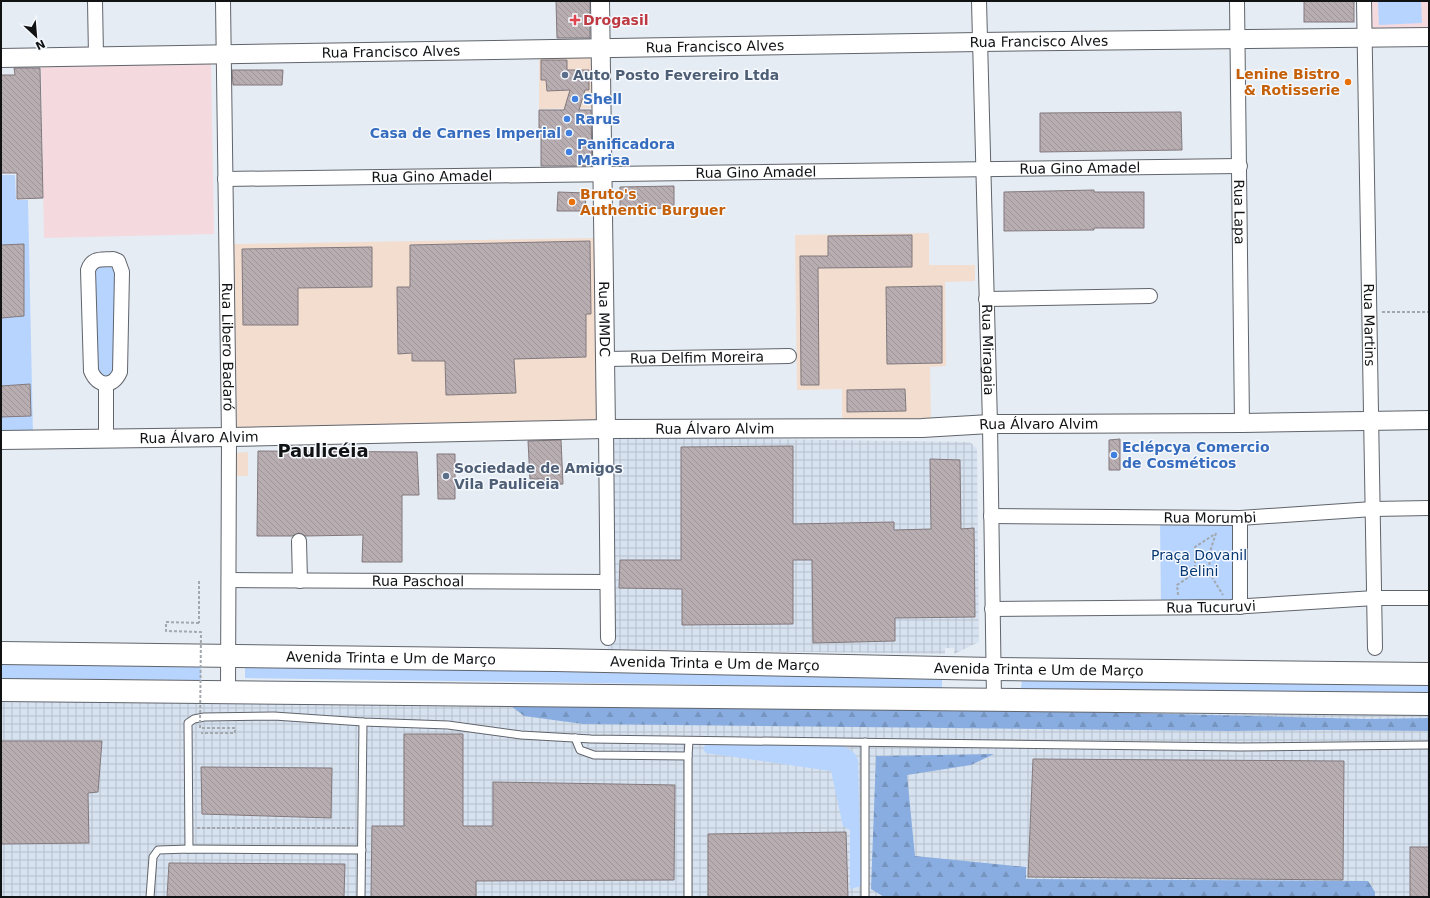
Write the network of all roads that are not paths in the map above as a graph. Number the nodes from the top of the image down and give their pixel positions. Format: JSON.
{"nodes":[{"id":1,"x":95,"y":1,"type":"edge"},
{"id":2,"x":223,"y":1,"type":"edge"},
{"id":3,"x":600,"y":1,"type":"edge"},
{"id":4,"x":979,"y":1,"type":"edge"},
{"id":5,"x":1237,"y":1,"type":"edge"},
{"id":6,"x":1364,"y":1,"type":"edge"},
{"id":7,"x":1429,"y":37,"type":"edge"},
{"id":8,"x":1238,"y":38,"type":"junction"},
{"id":9,"x":1364,"y":38,"type":"junction"},
{"id":10,"x":979,"y":42,"type":"junction"},
{"id":11,"x":601,"y":48,"type":"junction"},
{"id":12,"x":223,"y":54,"type":"junction"},
{"id":13,"x":96,"y":56,"type":"junction"},
{"id":14,"x":1,"y":58,"type":"edge"},
{"id":15,"x":1240,"y":166,"type":"junction"},
{"id":16,"x":983,"y":169,"type":"junction"},
{"id":17,"x":603,"y":174,"type":"junction"},
{"id":18,"x":225,"y":179,"type":"junction"},
{"id":19,"x":1150,"y":296,"type":"dead end"},
{"id":20,"x":986,"y":299,"type":"junction"},
{"id":21,"x":789,"y":356,"type":"dead end"},
{"id":22,"x":605,"y":359,"type":"junction"},
{"id":23,"x":106,"y":384,"type":"junction"},
{"id":24,"x":1429,"y":420,"type":"edge"},
{"id":25,"x":1372,"y":421,"type":"junction"},
{"id":26,"x":1242,"y":423,"type":"junction"},
{"id":27,"x":990,"y":424,"type":"junction"},
{"id":28,"x":606,"y":429,"type":"junction"},
{"id":29,"x":229,"y":437,"type":"junction"},
{"id":30,"x":106,"y":438,"type":"junction"},
{"id":31,"x":1,"y":440,"type":"edge"},
{"id":32,"x":1429,"y":508,"type":"edge"},
{"id":33,"x":1373,"y":509,"type":"junction"},
{"id":34,"x":991,"y":516,"type":"junction"},
{"id":35,"x":1240,"y":518,"type":"junction"},
{"id":36,"x":299,"y":541,"type":"dead end"},
{"id":37,"x":229,"y":580,"type":"junction"},
{"id":38,"x":300,"y":581,"type":"junction"},
{"id":39,"x":607,"y":582,"type":"junction"},
{"id":40,"x":1375,"y":598,"type":"junction"},
{"id":41,"x":1429,"y":598,"type":"edge"},
{"id":42,"x":1236,"y":607,"type":"junction"},
{"id":43,"x":992,"y":609,"type":"junction"},
{"id":44,"x":608,"y":638,"type":"dead end"},
{"id":45,"x":1376,"y":648,"type":"dead end"},
{"id":46,"x":1,"y":653,"type":"edge"},
{"id":47,"x":228,"y":655,"type":"junction"},
{"id":48,"x":994,"y":669,"type":"junction"},
{"id":49,"x":1429,"y":674,"type":"edge"},
{"id":50,"x":1,"y":690,"type":"edge"},
{"id":51,"x":228,"y":693,"type":"junction"},
{"id":52,"x":994,"y":700,"type":"junction"},
{"id":53,"x":1429,"y":704,"type":"edge"},
{"id":54,"x":363,"y":722,"type":"junction"},
{"id":55,"x":575,"y":738,"type":"junction"},
{"id":56,"x":689,"y":741,"type":"junction"},
{"id":57,"x":865,"y":742,"type":"junction"},
{"id":58,"x":1429,"y":745,"type":"edge"},
{"id":59,"x":688,"y":756,"type":"junction"},
{"id":60,"x":189,"y":849,"type":"junction"},
{"id":61,"x":362,"y":850,"type":"junction"},
{"id":62,"x":866,"y":895,"type":"edge"},
{"id":63,"x":150,"y":897,"type":"edge"},
{"id":64,"x":362,"y":897,"type":"edge"},
{"id":65,"x":688,"y":897,"type":"edge"}],
"edges":[{"from":1,"to":13,"type":"street"},
{"from":2,"to":12,"type":"street","name":"Rua Libero Badaró"},
{"from":3,"to":11,"type":"street","name":"Rua MMDC"},
{"from":4,"to":10,"type":"street","name":"Rua Miragaia"},
{"from":5,"to":8,"type":"street","name":"Rua Lapa"},
{"from":6,"to":9,"type":"street","name":"Rua Martins"},
{"from":7,"to":9,"type":"street","name":"Rua Francisco Alves"},
{"from":8,"to":9,"type":"street","name":"Rua Francisco Alves"},
{"from":8,"to":10,"type":"street","name":"Rua Francisco Alves"},
{"from":8,"to":15,"type":"street","name":"Rua Lapa"},
{"from":9,"to":25,"type":"street","name":"Rua Martins"},
{"from":10,"to":11,"type":"street","name":"Rua Francisco Alves"},
{"from":10,"to":16,"type":"street","name":"Rua Miragaia"},
{"from":11,"to":12,"type":"street","name":"Rua Francisco Alves"},
{"from":11,"to":17,"type":"street","name":"Rua MMDC"},
{"from":12,"to":13,"type":"street","name":"Rua Francisco Alves"},
{"from":12,"to":18,"type":"street","name":"Rua Libero Badaró"},
{"from":13,"to":14,"type":"street","name":"Rua Francisco Alves"},
{"from":15,"to":16,"type":"street","name":"Rua Gino Amadel"},
{"from":15,"to":26,"type":"street","name":"Rua Lapa"},
{"from":16,"to":17,"type":"street","name":"Rua Gino Amadel"},
{"from":16,"to":20,"type":"street","name":"Rua Miragaia"},
{"from":17,"to":18,"type":"street","name":"Rua Gino Amadel"},
{"from":17,"to":22,"type":"street","name":"Rua MMDC"},
{"from":18,"to":29,"type":"street","name":"Rua Libero Badaró"},
{"from":19,"to":20,"type":"street"},
{"from":20,"to":27,"type":"street","name":"Rua Miragaia"},
{"from":21,"to":22,"type":"street","name":"Rua Delfim Moreira"},
{"from":22,"to":28,"type":"street","name":"Rua MMDC"},
{"from":23,"to":23,"type":"street"},
{"from":23,"to":30,"type":"street"},
{"from":24,"to":25,"type":"street","name":"Rua Álvaro Alvim"},
{"from":25,"to":26,"type":"street","name":"Rua Álvaro Alvim"},
{"from":25,"to":33,"type":"street","name":"Rua Martins"},
{"from":26,"to":27,"type":"street","name":"Rua Álvaro Alvim"},
{"from":27,"to":28,"type":"street","name":"Rua Álvaro Alvim"},
{"from":27,"to":34,"type":"street","name":"Rua Miragaia"},
{"from":28,"to":29,"type":"street","name":"Rua Álvaro Alvim"},
{"from":28,"to":39,"type":"street","name":"Rua MMDC"},
{"from":29,"to":30,"type":"street","name":"Rua Álvaro Alvim"},
{"from":29,"to":37,"type":"street","name":"Rua Libero Badaró"},
{"from":30,"to":31,"type":"street","name":"Rua Álvaro Alvim"},
{"from":32,"to":33,"type":"street","name":"Rua Morumbi"},
{"from":33,"to":35,"type":"street","name":"Rua Morumbi"},
{"from":33,"to":40,"type":"street","name":"Rua Martins"},
{"from":34,"to":35,"type":"street","name":"Rua Morumbi"},
{"from":34,"to":43,"type":"street","name":"Rua Miragaia"},
{"from":35,"to":42,"type":"street"},
{"from":36,"to":38,"type":"street"},
{"from":37,"to":38,"type":"street","name":"Rua Paschoal"},
{"from":37,"to":47,"type":"street","name":"Rua Libero Badaró"},
{"from":38,"to":39,"type":"street","name":"Rua Paschoal"},
{"from":39,"to":44,"type":"street","name":"Rua MMDC"},
{"from":40,"to":41,"type":"street","name":"Rua Tucuruvi"},
{"from":40,"to":42,"type":"street","name":"Rua Tucuruvi"},
{"from":40,"to":45,"type":"street","name":"Rua Martins"},
{"from":42,"to":43,"type":"street","name":"Rua Tucuruvi"},
{"from":43,"to":48,"type":"street","name":"Rua Miragaia"},
{"from":46,"to":47,"type":"main road","name":"Avenida Trinta e Um de Março"},
{"from":47,"to":48,"type":"main road","name":"Avenida Trinta e Um de Março"},
{"from":47,"to":51,"type":"street","name":"Rua Libero Badaró"},
{"from":48,"to":49,"type":"main road","name":"Avenida Trinta e Um de Março"},
{"from":48,"to":52,"type":"street","name":"Rua Miragaia"},
{"from":50,"to":51,"type":"main road"},
{"from":51,"to":52,"type":"main road"},
{"from":52,"to":53,"type":"main road"},
{"from":54,"to":55,"type":"lane"},
{"from":54,"to":60,"type":"lane"},
{"from":54,"to":61,"type":"lane"},
{"from":55,"to":56,"type":"lane"},
{"from":55,"to":59,"type":"lane"},
{"from":56,"to":57,"type":"lane"},
{"from":56,"to":59,"type":"lane"},
{"from":57,"to":58,"type":"lane"},
{"from":57,"to":62,"type":"lane"},
{"from":59,"to":65,"type":"lane"},
{"from":60,"to":61,"type":"lane"},
{"from":60,"to":63,"type":"lane"},
{"from":61,"to":64,"type":"lane"}]}
